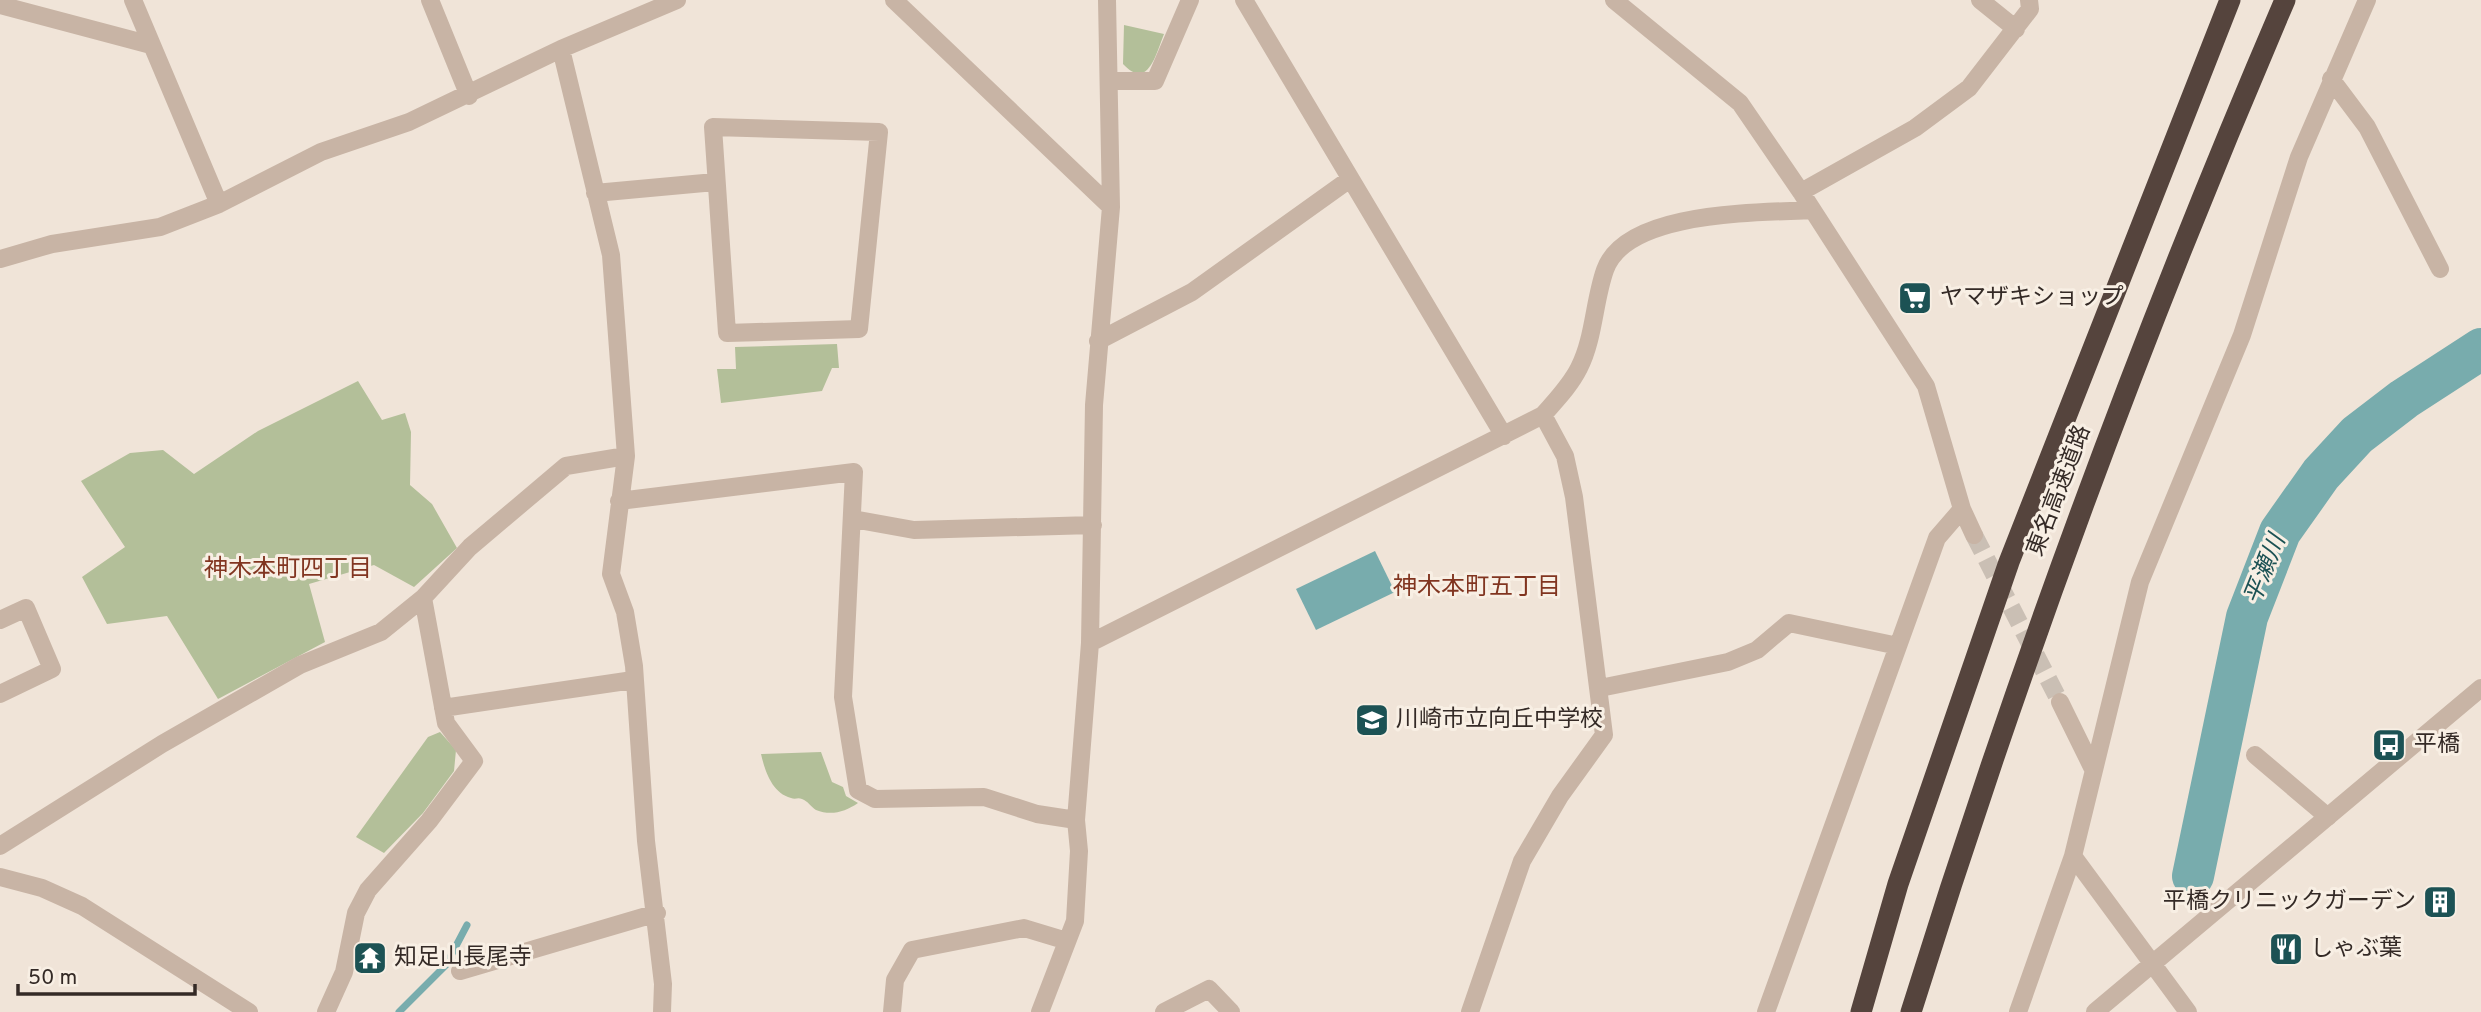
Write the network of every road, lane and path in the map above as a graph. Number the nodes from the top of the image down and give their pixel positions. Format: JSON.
{"nodes":[{"id":1,"x":133,"y":0,"type":"edge"},
{"id":2,"x":430,"y":0,"type":"edge"},
{"id":3,"x":677,"y":0,"type":"edge"},
{"id":4,"x":894,"y":0,"type":"edge"},
{"id":5,"x":1107,"y":0,"type":"edge"},
{"id":6,"x":1190,"y":0,"type":"edge"},
{"id":7,"x":1244,"y":0,"type":"edge"},
{"id":8,"x":1614,"y":0,"type":"edge"},
{"id":9,"x":1980,"y":0,"type":"edge"},
{"id":10,"x":2029,"y":0,"type":"edge"},
{"id":11,"x":2230,"y":0,"type":"edge"},
{"id":12,"x":2286,"y":0,"type":"edge"},
{"id":13,"x":2367,"y":0,"type":"edge"},
{"id":14,"x":0,"y":5,"type":"edge"},
{"id":15,"x":2016,"y":29,"type":"junction"},
{"id":16,"x":151,"y":45,"type":"junction"},
{"id":17,"x":561,"y":49,"type":"junction"},
{"id":18,"x":2331,"y":79,"type":"junction"},
{"id":19,"x":1111,"y":81,"type":"junction"},
{"id":20,"x":469,"y":96,"type":"junction"},
{"id":21,"x":1350,"y":179,"type":"junction"},
{"id":22,"x":715,"y":182,"type":"junction"},
{"id":23,"x":1801,"y":192,"type":"junction"},
{"id":24,"x":595,"y":193,"type":"junction"},
{"id":25,"x":219,"y":204,"type":"junction"},
{"id":26,"x":1111,"y":207,"type":"junction"},
{"id":27,"x":1812,"y":211,"type":"junction"},
{"id":28,"x":0,"y":259,"type":"edge"},
{"id":29,"x":2440,"y":269,"type":"dead end"},
{"id":30,"x":1098,"y":341,"type":"junction"},
{"id":31,"x":1543,"y":415,"type":"junction"},
{"id":32,"x":1504,"y":436,"type":"junction"},
{"id":33,"x":626,"y":456,"type":"junction"},
{"id":34,"x":619,"y":501,"type":"junction"},
{"id":35,"x":1962,"y":509,"type":"junction"},
{"id":36,"x":853,"y":519,"type":"junction"},
{"id":37,"x":1093,"y":524,"type":"junction"},
{"id":38,"x":1974,"y":535,"type":"tunnel mouth"},
{"id":39,"x":423,"y":598,"type":"junction"},
{"id":40,"x":0,"y":620,"type":"edge"},
{"id":41,"x":1090,"y":643,"type":"junction"},
{"id":42,"x":1898,"y":646,"type":"junction"},
{"id":43,"x":634,"y":680,"type":"junction"},
{"id":44,"x":1600,"y":688,"type":"junction"},
{"id":45,"x":2481,"y":688,"type":"edge"},
{"id":46,"x":0,"y":694,"type":"edge"},
{"id":47,"x":2060,"y":702,"type":"tunnel mouth"},
{"id":48,"x":443,"y":708,"type":"junction"},
{"id":49,"x":2255,"y":755,"type":"dead end"},
{"id":50,"x":2093,"y":769,"type":"junction"},
{"id":51,"x":2328,"y":817,"type":"junction"},
{"id":52,"x":1076,"y":820,"type":"junction"},
{"id":53,"x":0,"y":846,"type":"edge"},
{"id":54,"x":2073,"y":856,"type":"junction"},
{"id":55,"x":0,"y":877,"type":"edge"},
{"id":56,"x":657,"y":914,"type":"junction"},
{"id":57,"x":1067,"y":941,"type":"junction"},
{"id":58,"x":2151,"y":965,"type":"junction"},
{"id":59,"x":460,"y":971,"type":"dead end"},
{"id":60,"x":249,"y":1012,"type":"edge"},
{"id":61,"x":326,"y":1012,"type":"edge"},
{"id":62,"x":662,"y":1012,"type":"edge"},
{"id":63,"x":892,"y":1012,"type":"edge"},
{"id":64,"x":1040,"y":1012,"type":"edge"},
{"id":65,"x":1164,"y":1012,"type":"edge"},
{"id":66,"x":1231,"y":1012,"type":"edge"},
{"id":67,"x":1472,"y":1012,"type":"edge"},
{"id":68,"x":1766,"y":1012,"type":"edge"},
{"id":69,"x":1861,"y":1012,"type":"edge"},
{"id":70,"x":1911,"y":1012,"type":"edge"},
{"id":71,"x":2018,"y":1012,"type":"edge"},
{"id":72,"x":2095,"y":1012,"type":"edge"},
{"id":73,"x":2188,"y":1012,"type":"edge"}],
"edges":[{"from":1,"to":16,"type":"street"},
{"from":2,"to":20,"type":"street"},
{"from":3,"to":17,"type":"street"},
{"from":4,"to":26,"type":"street"},
{"from":5,"to":19,"type":"street"},
{"from":6,"to":19,"type":"street"},
{"from":7,"to":21,"type":"street"},
{"from":8,"to":23,"type":"street"},
{"from":9,"to":15,"type":"street"},
{"from":10,"to":15,"type":"street"},
{"from":11,"to":69,"type":"highway","name":"東名高速道路"},
{"from":12,"to":70,"type":"highway","name":"東名高速道路"},
{"from":13,"to":18,"type":"street"},
{"from":14,"to":16,"type":"street"},
{"from":15,"to":23,"type":"street"},
{"from":16,"to":25,"type":"street"},
{"from":17,"to":20,"type":"street"},
{"from":17,"to":24,"type":"street"},
{"from":18,"to":29,"type":"street"},
{"from":18,"to":50,"type":"street"},
{"from":19,"to":26,"type":"street"},
{"from":20,"to":25,"type":"street"},
{"from":21,"to":30,"type":"street"},
{"from":21,"to":32,"type":"street"},
{"from":22,"to":22,"type":"street"},
{"from":22,"to":24,"type":"street"},
{"from":23,"to":27,"type":"street"},
{"from":24,"to":33,"type":"street"},
{"from":25,"to":28,"type":"street"},
{"from":26,"to":30,"type":"street"},
{"from":27,"to":31,"type":"street"},
{"from":27,"to":35,"type":"street"},
{"from":30,"to":37,"type":"street"},
{"from":31,"to":32,"type":"street"},
{"from":31,"to":44,"type":"street"},
{"from":32,"to":41,"type":"street"},
{"from":33,"to":34,"type":"street"},
{"from":33,"to":39,"type":"street"},
{"from":34,"to":36,"type":"street"},
{"from":34,"to":43,"type":"street"},
{"from":35,"to":38,"type":"street"},
{"from":35,"to":42,"type":"street"},
{"from":36,"to":37,"type":"street"},
{"from":36,"to":52,"type":"street"},
{"from":37,"to":41,"type":"street"},
{"from":39,"to":48,"type":"street"},
{"from":39,"to":53,"type":"street"},
{"from":40,"to":46,"type":"street"},
{"from":41,"to":52,"type":"street"},
{"from":42,"to":44,"type":"street"},
{"from":42,"to":68,"type":"street"},
{"from":43,"to":48,"type":"street"},
{"from":43,"to":56,"type":"street"},
{"from":44,"to":67,"type":"street"},
{"from":45,"to":51,"type":"street"},
{"from":47,"to":50,"type":"street"},
{"from":48,"to":61,"type":"street"},
{"from":49,"to":51,"type":"street"},
{"from":50,"to":54,"type":"street"},
{"from":51,"to":58,"type":"street"},
{"from":52,"to":57,"type":"street"},
{"from":54,"to":58,"type":"street"},
{"from":54,"to":71,"type":"street"},
{"from":55,"to":60,"type":"street"},
{"from":56,"to":59,"type":"street"},
{"from":56,"to":62,"type":"street"},
{"from":57,"to":63,"type":"street"},
{"from":57,"to":64,"type":"street"},
{"from":58,"to":72,"type":"street"},
{"from":58,"to":73,"type":"street"},
{"from":65,"to":66,"type":"street"}]}
